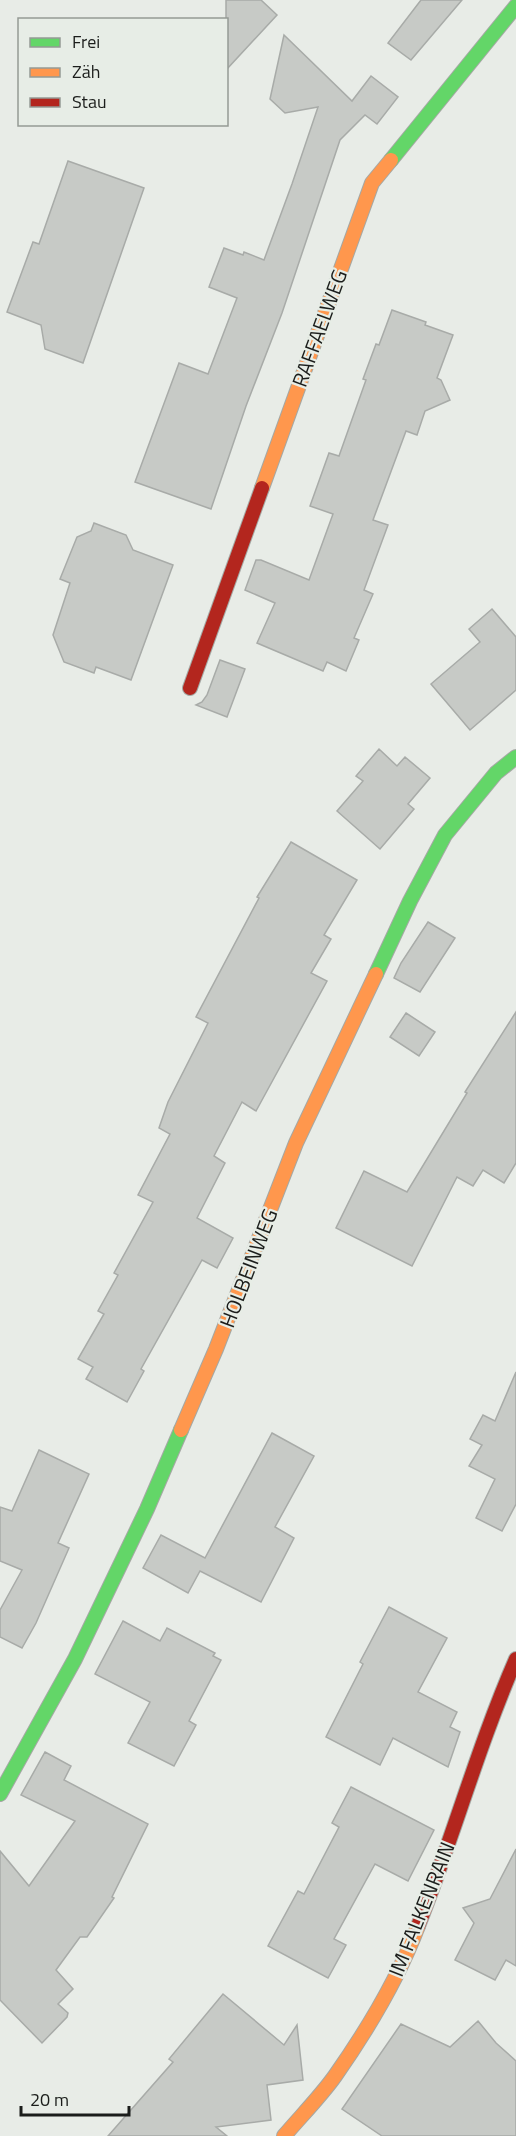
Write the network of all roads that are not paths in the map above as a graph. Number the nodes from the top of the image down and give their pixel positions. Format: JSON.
{"nodes":[{"id":1,"x":516,"y":6,"type":"edge"},
{"id":2,"x":190,"y":688,"type":"dead end"},
{"id":3,"x":516,"y":757,"type":"edge"},
{"id":4,"x":516,"y":1659,"type":"edge"},
{"id":5,"x":0,"y":1794,"type":"edge"},
{"id":6,"x":284,"y":2136,"type":"edge"}],
"edges":[{"from":1,"to":2,"type":"street","name":"RAFFAELWEG"},
{"from":3,"to":5,"type":"street","name":"HOLBEINWEG"},
{"from":4,"to":6,"type":"street","name":"IM FALKENRAIN"}]}
